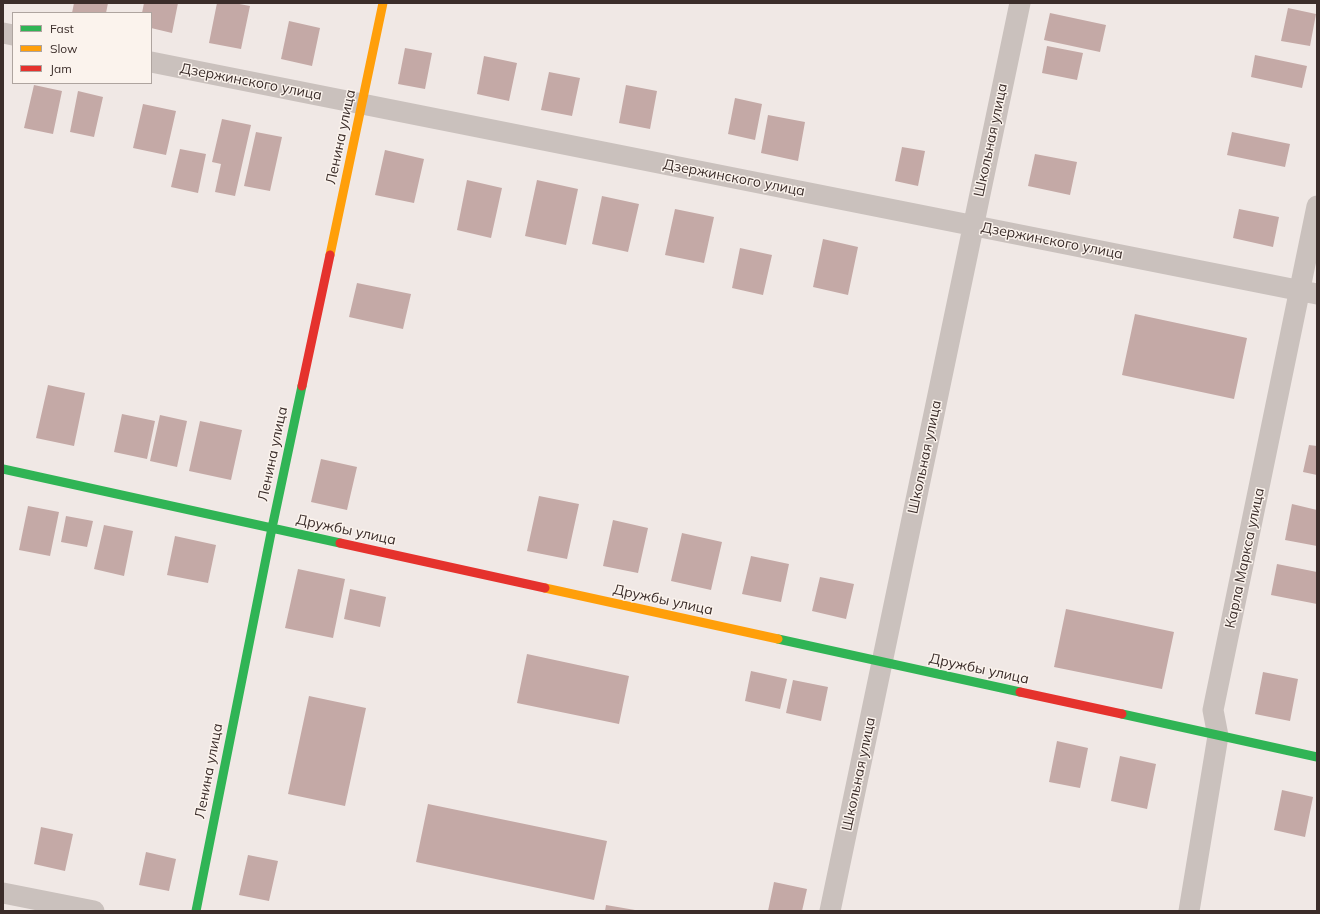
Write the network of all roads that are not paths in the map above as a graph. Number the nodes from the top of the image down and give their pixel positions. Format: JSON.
{"nodes":[{"id":1,"x":383,"y":3,"type":"edge"},
{"id":2,"x":1020,"y":3,"type":"edge"},
{"id":3,"x":152,"y":62,"type":"edge"},
{"id":4,"x":362,"y":104,"type":"junction"},
{"id":5,"x":1317,"y":206,"type":"edge"},
{"id":6,"x":973,"y":226,"type":"junction"},
{"id":7,"x":1308,"y":293,"type":"edge"},
{"id":8,"x":3,"y":469,"type":"edge"},
{"id":9,"x":272,"y":528,"type":"junction"},
{"id":10,"x":882,"y":662,"type":"junction"},
{"id":11,"x":1218,"y":736,"type":"junction"},
{"id":12,"x":1317,"y":757,"type":"edge"},
{"id":13,"x":3,"y":892,"type":"edge"},
{"id":14,"x":94,"y":911,"type":"edge"},
{"id":15,"x":196,"y":911,"type":"edge"},
{"id":16,"x":830,"y":911,"type":"edge"},
{"id":17,"x":1189,"y":911,"type":"edge"}],
"edges":[{"from":1,"to":4,"type":"street","name":"Ленина улица"},
{"from":2,"to":6,"type":"street","name":"Школьная улица"},
{"from":3,"to":4,"type":"street","name":"Дзержинского улица"},
{"from":4,"to":6,"type":"street","name":"Дзержинского улица"},
{"from":4,"to":9,"type":"street","name":"Ленина улица"},
{"from":5,"to":7,"type":"street","name":"Карла Маркса улица"},
{"from":6,"to":7,"type":"street","name":"Дзержинского улица"},
{"from":6,"to":10,"type":"street","name":"Школьная улица"},
{"from":7,"to":11,"type":"street","name":"Карла Маркса улица"},
{"from":8,"to":9,"type":"street","name":"Дружбы улица"},
{"from":9,"to":10,"type":"street","name":"Дружбы улица"},
{"from":9,"to":15,"type":"street","name":"Ленина улица"},
{"from":10,"to":11,"type":"street","name":"Дружбы улица"},
{"from":10,"to":16,"type":"street","name":"Школьная улица"},
{"from":11,"to":12,"type":"street","name":"Дружбы улица"},
{"from":11,"to":17,"type":"street","name":"Карла Маркса улица"},
{"from":13,"to":14,"type":"street"}]}
